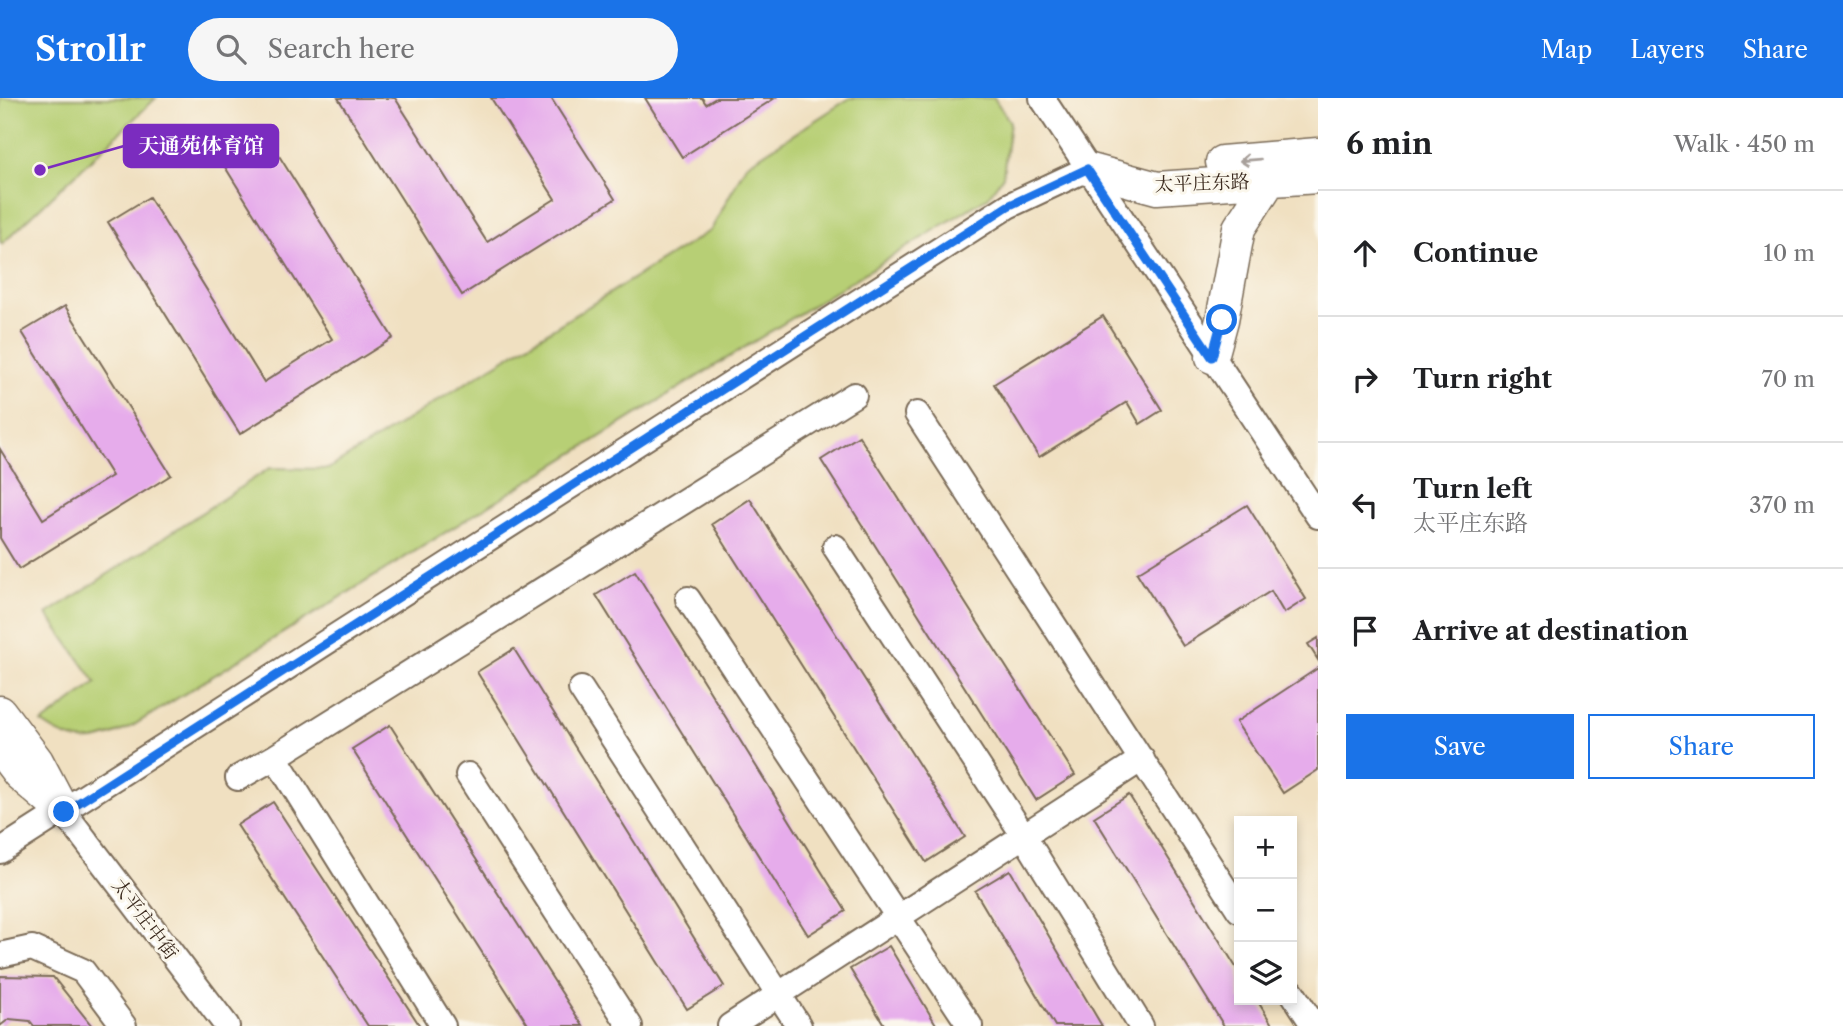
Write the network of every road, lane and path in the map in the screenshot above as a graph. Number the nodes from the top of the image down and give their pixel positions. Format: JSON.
{"nodes":[{"id":1,"x":1042,"y":98,"type":"edge"},
{"id":2,"x":1318,"y":153,"type":"edge"},
{"id":3,"x":1087,"y":169,"type":"junction"},
{"id":4,"x":1318,"y":177,"type":"edge"},
{"id":5,"x":1270,"y":180,"type":"junction"},
{"id":6,"x":1212,"y":357,"type":"junction"},
{"id":7,"x":854,"y":395,"type":"dead end"},
{"id":8,"x":917,"y":414,"type":"dead end"},
{"id":9,"x":1318,"y":516,"type":"edge"},
{"id":10,"x":835,"y":547,"type":"dead end"},
{"id":11,"x":688,"y":599,"type":"dead end"},
{"id":12,"x":581,"y":689,"type":"dead end"},
{"id":13,"x":0,"y":712,"type":"edge"},
{"id":14,"x":0,"y":749,"type":"edge"},
{"id":15,"x":275,"y":757,"type":"junction"},
{"id":16,"x":1142,"y":759,"type":"junction"},
{"id":17,"x":468,"y":775,"type":"dead end"},
{"id":18,"x":238,"y":778,"type":"dead end"},
{"id":19,"x":64,"y":812,"type":"junction"},
{"id":20,"x":1024,"y":836,"type":"junction"},
{"id":21,"x":0,"y":851,"type":"edge"},
{"id":22,"x":1234,"y":902,"type":"edge"},
{"id":23,"x":898,"y":917,"type":"junction"},
{"id":24,"x":0,"y":956,"type":"edge"},
{"id":25,"x":779,"y":994,"type":"junction"},
{"id":26,"x":1297,"y":1000,"type":"edge"},
{"id":27,"x":124,"y":1026,"type":"edge"},
{"id":28,"x":227,"y":1026,"type":"edge"},
{"id":29,"x":443,"y":1026,"type":"edge"},
{"id":30,"x":629,"y":1026,"type":"edge"},
{"id":31,"x":730,"y":1026,"type":"edge"},
{"id":32,"x":799,"y":1026,"type":"edge"},
{"id":33,"x":970,"y":1026,"type":"edge"},
{"id":34,"x":1141,"y":1026,"type":"edge"},
{"id":35,"x":1314,"y":1026,"type":"edge"}],
"edges":[{"from":1,"to":3,"type":"street"},
{"from":2,"to":3,"type":"main road","name":"太平庄东路","one_way":true},
{"from":3,"to":5,"type":"main road","name":"太平庄东路"},
{"from":3,"to":6,"type":"street"},
{"from":3,"to":19,"type":"street","name":"太平庄东路"},
{"from":4,"to":5,"type":"main road","name":"太平庄东路"},
{"from":5,"to":6,"type":"main road"},
{"from":6,"to":9,"type":"street"},
{"from":7,"to":15,"type":"street"},
{"from":8,"to":16,"type":"street"},
{"from":10,"to":20,"type":"street"},
{"from":11,"to":23,"type":"street"},
{"from":12,"to":25,"type":"street"},
{"from":13,"to":19,"type":"main road","name":"太平庄中街"},
{"from":14,"to":19,"type":"main road","name":"太平庄中街"},
{"from":15,"to":18,"type":"street"},
{"from":15,"to":29,"type":"street"},
{"from":16,"to":20,"type":"street"},
{"from":16,"to":22,"type":"street"},
{"from":17,"to":30,"type":"street"},
{"from":19,"to":21,"type":"street","name":"太平庄东路"},
{"from":19,"to":28,"type":"street","name":"太平庄中街"},
{"from":20,"to":23,"type":"street"},
{"from":20,"to":34,"type":"street"},
{"from":23,"to":25,"type":"street"},
{"from":23,"to":33,"type":"street"},
{"from":24,"to":27,"type":"street"},
{"from":25,"to":31,"type":"street"},
{"from":25,"to":32,"type":"street"},
{"from":26,"to":35,"type":"street"}]}
